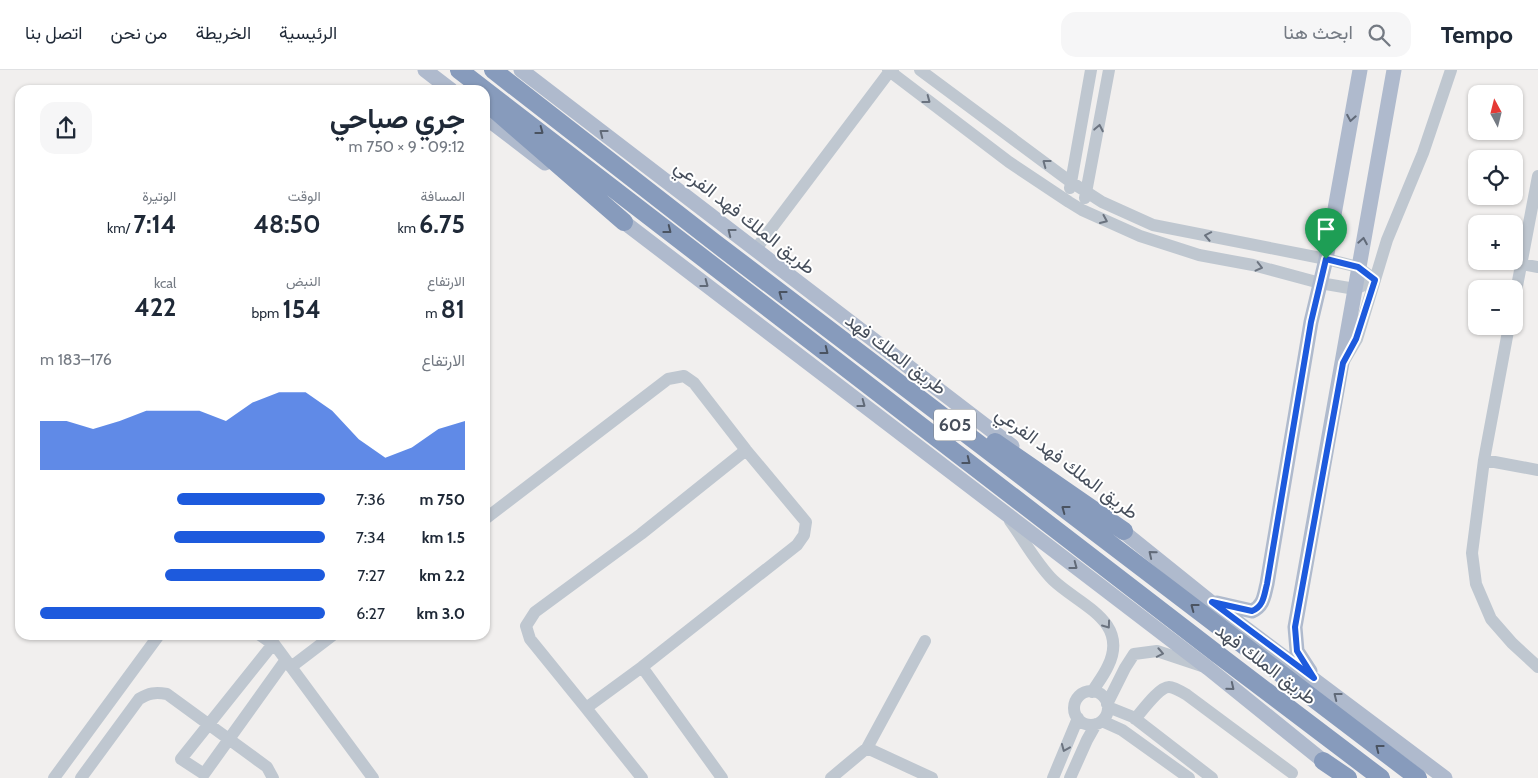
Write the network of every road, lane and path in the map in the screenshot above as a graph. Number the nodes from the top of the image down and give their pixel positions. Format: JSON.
{"nodes":[{"id":1,"x":425,"y":70,"type":"edge"},
{"id":2,"x":450,"y":70,"type":"edge"},
{"id":3,"x":459,"y":70,"type":"edge"},
{"id":4,"x":493,"y":70,"type":"edge"},
{"id":5,"x":521,"y":70,"type":"edge"},
{"id":6,"x":890,"y":70,"type":"edge"},
{"id":7,"x":920,"y":70,"type":"edge"},
{"id":8,"x":1091,"y":70,"type":"edge"},
{"id":9,"x":1110,"y":70,"type":"edge"},
{"id":10,"x":1360,"y":70,"type":"edge"},
{"id":11,"x":1394,"y":70,"type":"edge"},
{"id":12,"x":1451,"y":70,"type":"edge"},
{"id":13,"x":444,"y":85,"type":"edge"},
{"id":14,"x":466,"y":85,"type":"edge"},
{"id":15,"x":478,"y":85,"type":"edge"},
{"id":16,"x":490,"y":94,"type":"edge"},
{"id":17,"x":490,"y":105,"type":"edge"},
{"id":18,"x":490,"y":121,"type":"edge"},
{"id":19,"x":1538,"y":176,"type":"edge"},
{"id":20,"x":1071,"y":182,"type":"junction"},
{"id":21,"x":1086,"y":193,"type":"junction"},
{"id":22,"x":1069,"y":202,"type":"junction"},
{"id":23,"x":1082,"y":210,"type":"junction"},
{"id":24,"x":624,"y":222,"type":"junction"},
{"id":25,"x":754,"y":250,"type":"junction"},
{"id":26,"x":1523,"y":254,"type":"edge"},
{"id":27,"x":1326,"y":259,"type":"junction"},
{"id":28,"x":1523,"y":264,"type":"edge"},
{"id":29,"x":1358,"y":267,"type":"junction"},
{"id":30,"x":1538,"y":267,"type":"edge"},
{"id":31,"x":1375,"y":280,"type":"junction"},
{"id":32,"x":1320,"y":283,"type":"junction"},
{"id":33,"x":1355,"y":289,"type":"junction"},
{"id":34,"x":802,"y":309,"type":"junction"},
{"id":35,"x":1507,"y":335,"type":"edge"},
{"id":36,"x":1343,"y":363,"type":"junction"},
{"id":37,"x":746,"y":450,"type":"junction"},
{"id":38,"x":1484,"y":460,"type":"junction"},
{"id":39,"x":1538,"y":470,"type":"edge"},
{"id":40,"x":1004,"y":513,"type":"junction"},
{"id":41,"x":490,"y":515,"type":"edge"},
{"id":42,"x":1124,"y":531,"type":"junction"},
{"id":43,"x":1212,"y":602,"type":"junction"},
{"id":44,"x":155,"y":640,"type":"edge"},
{"id":45,"x":270,"y":640,"type":"edge"},
{"id":46,"x":325,"y":640,"type":"edge"},
{"id":47,"x":925,"y":641,"type":"dead end"},
{"id":48,"x":288,"y":664,"type":"junction"},
{"id":49,"x":642,"y":667,"type":"junction"},
{"id":50,"x":1538,"y":667,"type":"edge"},
{"id":51,"x":1208,"y":668,"type":"junction"},
{"id":52,"x":1314,"y":678,"type":"junction"},
{"id":53,"x":1092,"y":692,"type":"junction"},
{"id":54,"x":1108,"y":706,"type":"junction"},
{"id":55,"x":586,"y":708,"type":"junction"},
{"id":56,"x":1078,"y":718,"type":"junction"},
{"id":57,"x":1138,"y":721,"type":"junction"},
{"id":58,"x":1099,"y":722,"type":"junction"},
{"id":59,"x":208,"y":725,"type":"junction"},
{"id":60,"x":229,"y":740,"type":"junction"},
{"id":61,"x":1166,"y":742,"type":"junction"},
{"id":62,"x":867,"y":748,"type":"junction"},
{"id":63,"x":1157,"y":754,"type":"junction"},
{"id":64,"x":1324,"y":761,"type":"joint"},
{"id":65,"x":1292,"y":774,"type":"dead end"},
{"id":66,"x":54,"y":778,"type":"edge"},
{"id":67,"x":81,"y":778,"type":"edge"},
{"id":68,"x":273,"y":778,"type":"edge"},
{"id":69,"x":373,"y":778,"type":"edge"},
{"id":70,"x":642,"y":778,"type":"edge"},
{"id":71,"x":722,"y":778,"type":"edge"},
{"id":72,"x":830,"y":778,"type":"edge"},
{"id":73,"x":932,"y":778,"type":"edge"},
{"id":74,"x":1052,"y":778,"type":"edge"},
{"id":75,"x":1070,"y":778,"type":"edge"},
{"id":76,"x":1189,"y":778,"type":"edge"},
{"id":77,"x":1212,"y":778,"type":"edge"},
{"id":78,"x":1346,"y":778,"type":"edge"},
{"id":79,"x":1381,"y":778,"type":"edge"},
{"id":80,"x":1418,"y":778,"type":"edge"},
{"id":81,"x":1445,"y":778,"type":"edge"}],
"edges":[{"from":1,"to":13,"type":"main road"},
{"from":2,"to":14,"type":"highway"},
{"from":3,"to":15,"type":"highway","name":"طريق الملك فهد","number":"605","one_way":true},
{"from":34,"to":4,"type":"highway","name":"طريق الملك فهد","number":"605","one_way":true},
{"from":25,"to":5,"type":"main road","name":"طريق الملك فهد الفرعي","one_way":true},
{"from":6,"to":22,"type":"street","one_way":true},
{"from":6,"to":25,"type":"street"},
{"from":20,"to":7,"type":"street","one_way":true},
{"from":8,"to":20,"type":"street"},
{"from":21,"to":9,"type":"street","one_way":true},
{"from":10,"to":27,"type":"main road","one_way":true},
{"from":29,"to":11,"type":"main road","one_way":true},
{"from":12,"to":31,"type":"street"},
{"from":16,"to":79,"type":"highway","name":"طريق الملك فهد","number":"605","one_way":true},
{"from":17,"to":24,"type":"highway"},
{"from":18,"to":24,"type":"main road"},
{"from":19,"to":26,"type":"street"},
{"from":20,"to":21,"type":"street"},
{"from":20,"to":22,"type":"street"},
{"from":21,"to":23,"type":"street"},
{"from":27,"to":21,"type":"street","one_way":true},
{"from":22,"to":23,"type":"street"},
{"from":23,"to":32,"type":"street","one_way":true},
{"from":24,"to":40,"type":"main road","one_way":true},
{"from":25,"to":42,"type":"main road","name":"طريق الملك فهد الفرعي"},
{"from":27,"to":29,"type":"street"},
{"from":27,"to":32,"type":"main road"},
{"from":28,"to":30,"type":"street"},
{"from":29,"to":31,"type":"street"},
{"from":29,"to":33,"type":"main road"},
{"from":31,"to":33,"type":"street"},
{"from":31,"to":36,"type":"street"},
{"from":32,"to":33,"type":"street"},
{"from":32,"to":43,"type":"main road"},
{"from":33,"to":36,"type":"main road"},
{"from":34,"to":42,"type":"highway"},
{"from":80,"to":34,"type":"highway","name":"طريق الملك فهد","number":"605","one_way":true},
{"from":35,"to":38,"type":"street"},
{"from":36,"to":52,"type":"main road"},
{"from":37,"to":41,"type":"street"},
{"from":37,"to":49,"type":"street"},
{"from":37,"to":55,"type":"street"},
{"from":38,"to":39,"type":"street"},
{"from":38,"to":50,"type":"street"},
{"from":40,"to":51,"type":"main road","one_way":true},
{"from":40,"to":53,"type":"street","one_way":true},
{"from":43,"to":42,"type":"main road","name":"طريق الملك فهد الفرعي","one_way":true},
{"from":43,"to":52,"type":"main road","name":"طريق الملك فهد الفرعي"},
{"from":44,"to":66,"type":"street"},
{"from":45,"to":48,"type":"street"},
{"from":45,"to":59,"type":"street"},
{"from":46,"to":48,"type":"street"},
{"from":47,"to":62,"type":"street"},
{"from":48,"to":60,"type":"street"},
{"from":48,"to":69,"type":"street"},
{"from":49,"to":55,"type":"street"},
{"from":49,"to":71,"type":"street"},
{"from":54,"to":51,"type":"street","one_way":true},
{"from":51,"to":64,"type":"main road","one_way":true},
{"from":81,"to":52,"type":"main road","name":"طريق الملك فهد الفرعي","one_way":true},
{"from":53,"to":54,"type":"street"},
{"from":53,"to":56,"type":"street"},
{"from":54,"to":57,"type":"street"},
{"from":54,"to":58,"type":"street"},
{"from":55,"to":70,"type":"street"},
{"from":56,"to":58,"type":"street"},
{"from":56,"to":74,"type":"street","one_way":true},
{"from":57,"to":61,"type":"street"},
{"from":57,"to":65,"type":"street"},
{"from":58,"to":63,"type":"street"},
{"from":58,"to":75,"type":"street"},
{"from":59,"to":60,"type":"street"},
{"from":59,"to":60,"type":"street"},
{"from":59,"to":67,"type":"street"},
{"from":60,"to":68,"type":"street"},
{"from":61,"to":63,"type":"street"},
{"from":61,"to":77,"type":"street"},
{"from":62,"to":72,"type":"street"},
{"from":62,"to":73,"type":"street"},
{"from":63,"to":76,"type":"street"},
{"from":64,"to":78,"type":"highway"}]}
